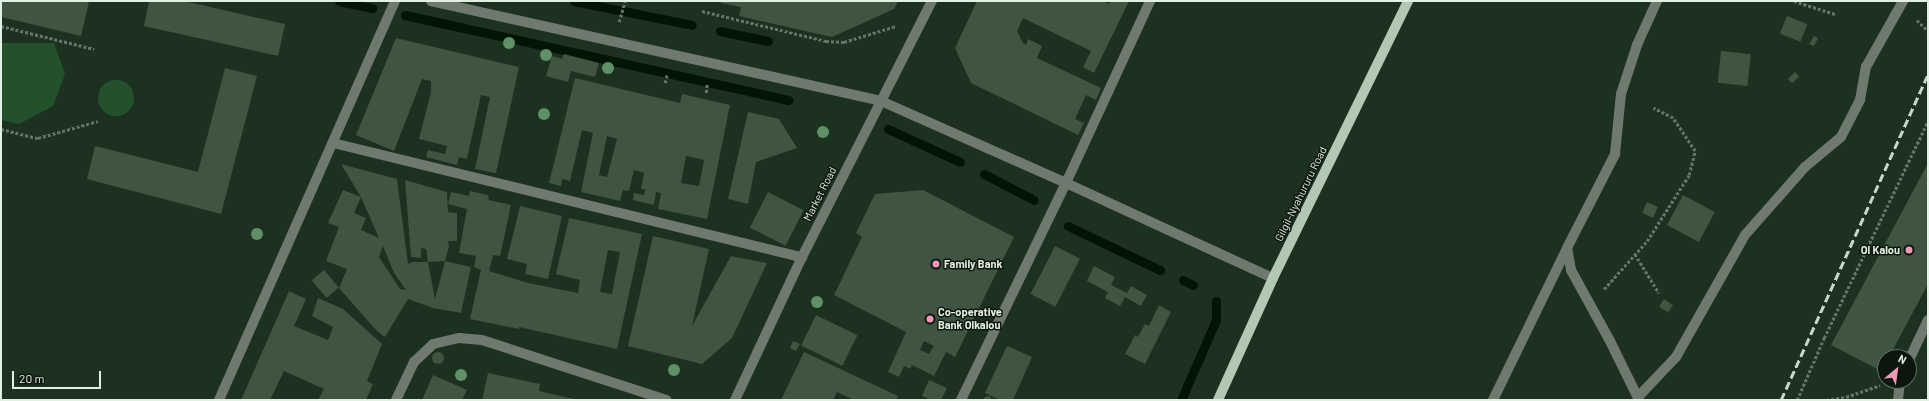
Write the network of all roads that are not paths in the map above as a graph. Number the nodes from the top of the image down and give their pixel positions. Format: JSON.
{"nodes":[{"id":1,"x":396,"y":1,"type":"edge"},
{"id":2,"x":431,"y":1,"type":"edge"},
{"id":3,"x":932,"y":1,"type":"edge"},
{"id":4,"x":1150,"y":1,"type":"edge"},
{"id":5,"x":1408,"y":1,"type":"edge"},
{"id":6,"x":1657,"y":1,"type":"edge"},
{"id":7,"x":1903,"y":1,"type":"edge"},
{"id":8,"x":880,"y":101,"type":"junction"},
{"id":9,"x":333,"y":143,"type":"junction"},
{"id":10,"x":1066,"y":183,"type":"junction"},
{"id":11,"x":1567,"y":248,"type":"junction"},
{"id":12,"x":802,"y":257,"type":"junction"},
{"id":13,"x":1272,"y":278,"type":"junction"},
{"id":14,"x":1928,"y":320,"type":"edge"},
{"id":15,"x":1914,"y":349,"type":"edge"},
{"id":16,"x":1899,"y":389,"type":"edge"},
{"id":17,"x":1639,"y":399,"type":"edge"},
{"id":18,"x":219,"y":400,"type":"edge"},
{"id":19,"x":396,"y":400,"type":"edge"},
{"id":20,"x":667,"y":400,"type":"edge"},
{"id":21,"x":735,"y":400,"type":"edge"},
{"id":22,"x":961,"y":400,"type":"edge"},
{"id":23,"x":1218,"y":400,"type":"edge"},
{"id":24,"x":1493,"y":400,"type":"edge"},
{"id":25,"x":1898,"y":400,"type":"edge"}],
"edges":[{"from":1,"to":9,"type":"street"},
{"from":2,"to":8,"type":"street"},
{"from":3,"to":8,"type":"street","name":"Market Road"},
{"from":4,"to":10,"type":"street"},
{"from":5,"to":13,"type":"main road","name":"Gilgil-Nyahururu Road"},
{"from":6,"to":11,"type":"street"},
{"from":7,"to":17,"type":"street"},
{"from":8,"to":10,"type":"street"},
{"from":8,"to":12,"type":"street","name":"Market Road"},
{"from":9,"to":12,"type":"street"},
{"from":9,"to":18,"type":"street"},
{"from":10,"to":13,"type":"street"},
{"from":10,"to":22,"type":"street"},
{"from":11,"to":17,"type":"street"},
{"from":11,"to":24,"type":"street"},
{"from":12,"to":21,"type":"street","name":"Market Road"},
{"from":13,"to":23,"type":"main road","name":"Gilgil-Nyahururu Road"},
{"from":14,"to":15,"type":"street"},
{"from":16,"to":25,"type":"street"},
{"from":19,"to":20,"type":"street"}]}
